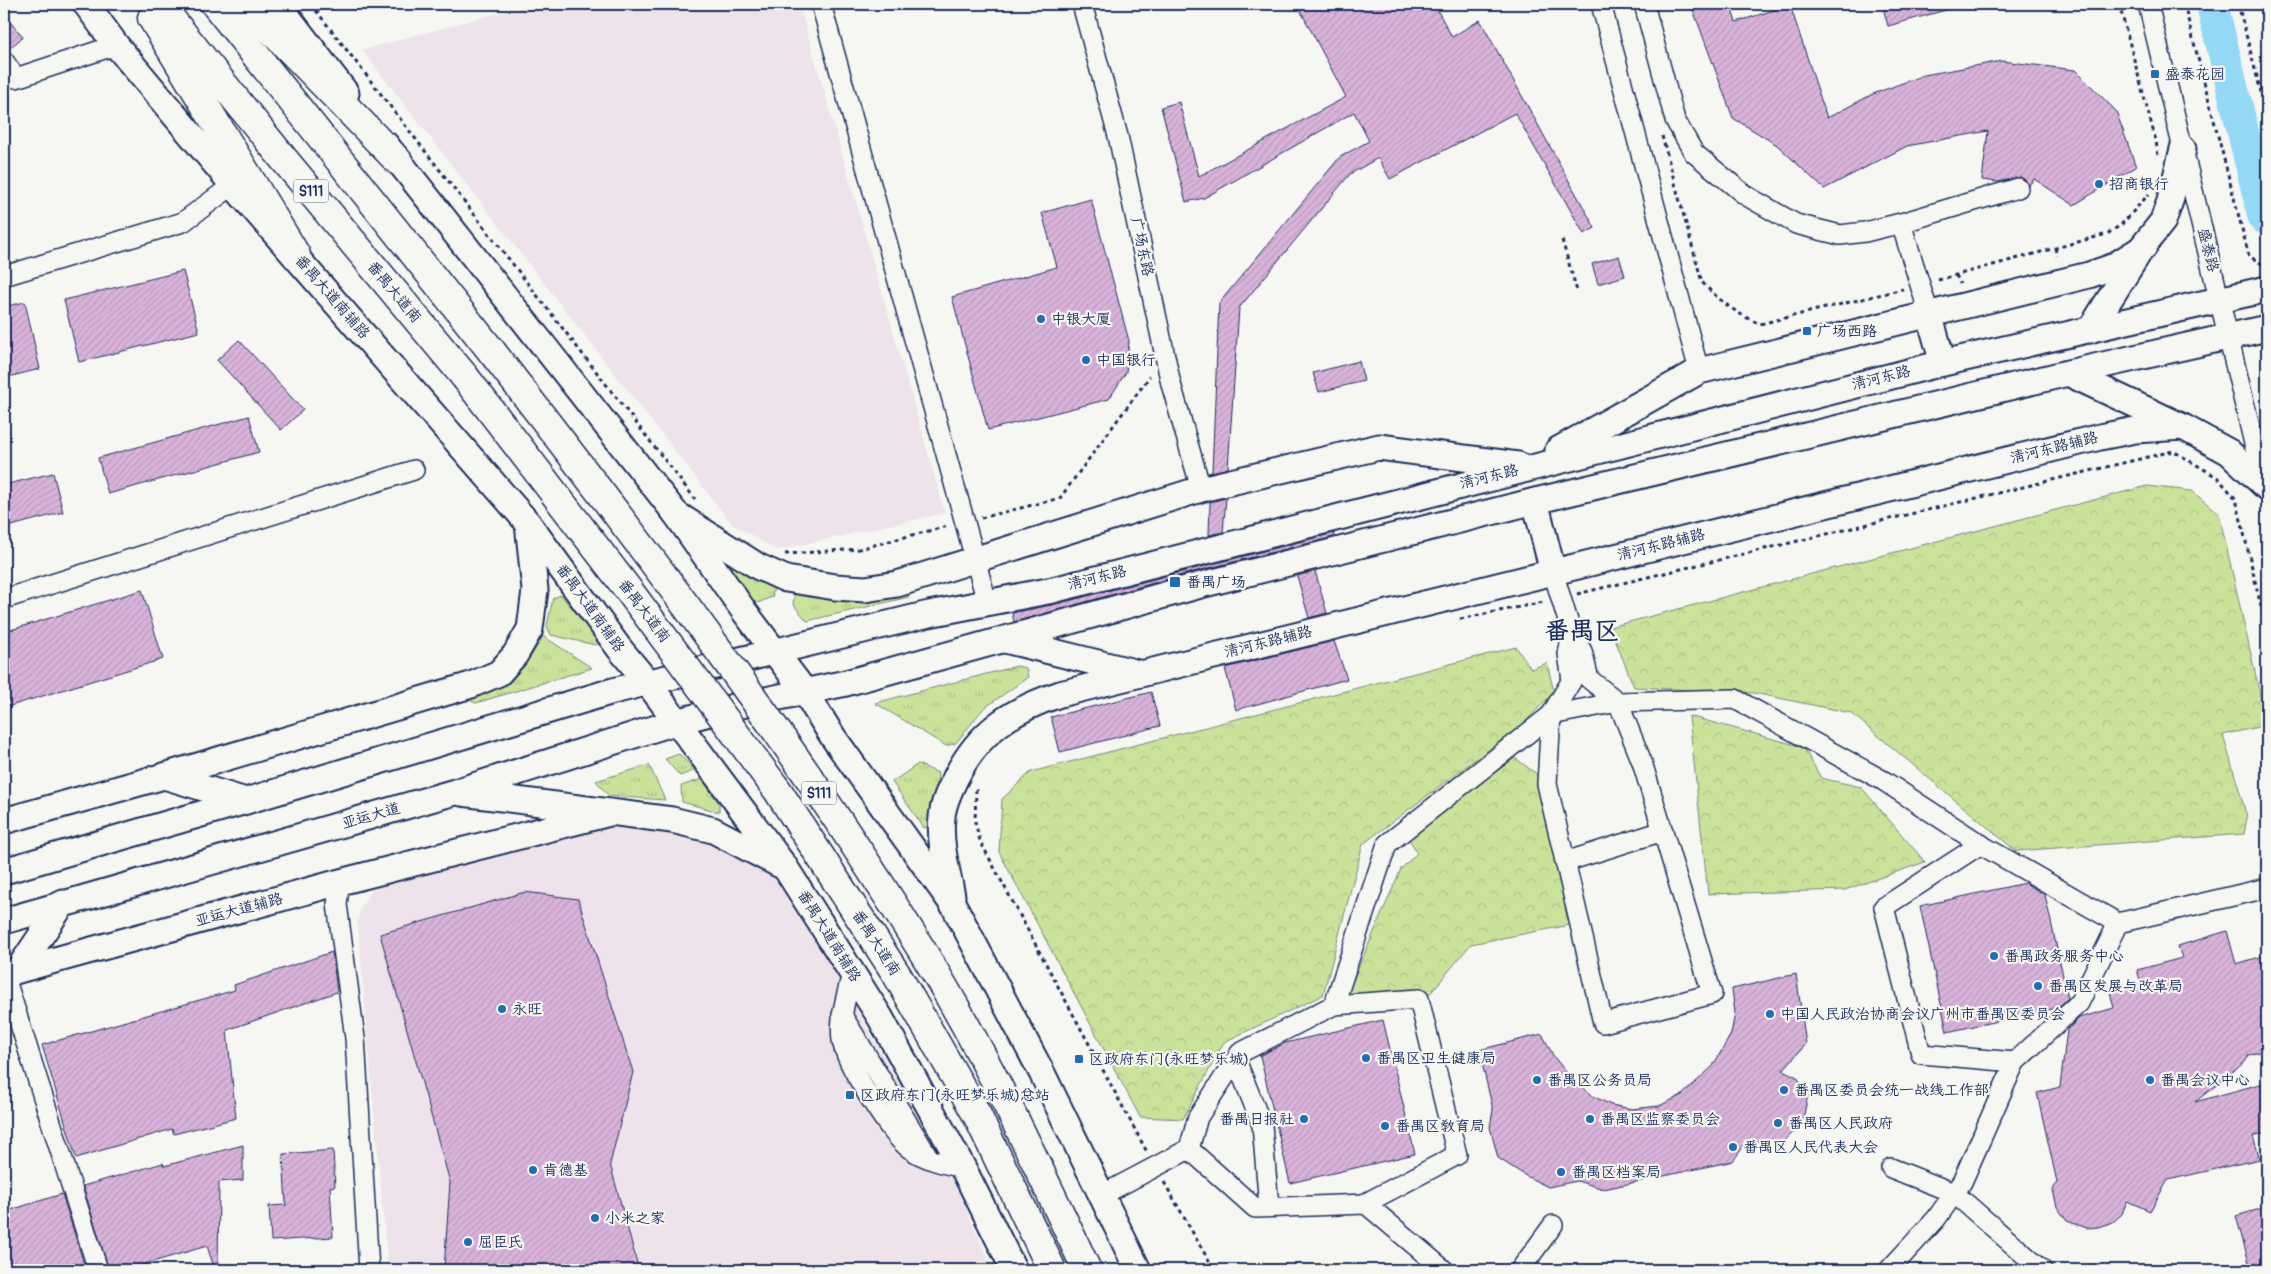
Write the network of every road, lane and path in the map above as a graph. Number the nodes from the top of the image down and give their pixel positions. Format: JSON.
{"nodes":[{"id":1,"x":86,"y":4,"type":"edge"},
{"id":2,"x":143,"y":4,"type":"edge"},
{"id":3,"x":158,"y":4,"type":"edge"},
{"id":4,"x":215,"y":4,"type":"edge"},
{"id":5,"x":246,"y":4,"type":"edge"},
{"id":6,"x":278,"y":4,"type":"edge"},
{"id":7,"x":311,"y":4,"type":"edge"},
{"id":8,"x":821,"y":4,"type":"edge"},
{"id":9,"x":1082,"y":4,"type":"edge"},
{"id":10,"x":1601,"y":4,"type":"edge"},
{"id":11,"x":1644,"y":4,"type":"edge"},
{"id":12,"x":2119,"y":4,"type":"edge"},
{"id":13,"x":2148,"y":4,"type":"edge"},
{"id":14,"x":2184,"y":4,"type":"edge"},
{"id":15,"x":2238,"y":4,"type":"edge"},
{"id":16,"x":116,"y":45,"type":"junction"},
{"id":17,"x":4,"y":61,"type":"edge"},
{"id":18,"x":2267,"y":115,"type":"edge"},
{"id":19,"x":2183,"y":149,"type":"junction"},
{"id":20,"x":398,"y":161,"type":"junction"},
{"id":21,"x":2159,"y":165,"type":"dead end"},
{"id":22,"x":233,"y":185,"type":"junction"},
{"id":23,"x":2154,"y":187,"type":"dead end"},
{"id":24,"x":2018,"y":188,"type":"dead end"},
{"id":25,"x":1901,"y":223,"type":"junction"},
{"id":26,"x":2121,"y":225,"type":"dead end"},
{"id":27,"x":1562,"y":240,"type":"dead end"},
{"id":28,"x":2144,"y":247,"type":"junction"},
{"id":29,"x":2055,"y":248,"type":"dead end"},
{"id":30,"x":296,"y":255,"type":"junction"},
{"id":31,"x":2057,"y":256,"type":"dead end"},
{"id":32,"x":2267,"y":268,"type":"edge"},
{"id":33,"x":1956,"y":275,"type":"dead end"},
{"id":34,"x":4,"y":276,"type":"edge"},
{"id":35,"x":1960,"y":284,"type":"dead end"},
{"id":36,"x":2267,"y":289,"type":"edge"},
{"id":37,"x":1577,"y":292,"type":"dead end"},
{"id":38,"x":2220,"y":300,"type":"junction"},
{"id":39,"x":1929,"y":314,"type":"junction"},
{"id":40,"x":2267,"y":328,"type":"edge"},
{"id":41,"x":2090,"y":330,"type":"junction"},
{"id":42,"x":2229,"y":338,"type":"junction"},
{"id":43,"x":1943,"y":363,"type":"junction"},
{"id":44,"x":1699,"y":371,"type":"junction"},
{"id":45,"x":1152,"y":373,"type":"dead end"},
{"id":46,"x":2068,"y":373,"type":"junction"},
{"id":47,"x":2183,"y":427,"type":"junction"},
{"id":48,"x":2173,"y":451,"type":"dead end"},
{"id":49,"x":2116,"y":458,"type":"dead end"},
{"id":50,"x":2118,"y":464,"type":"dead end"},
{"id":51,"x":1530,"y":466,"type":"junction"},
{"id":52,"x":414,"y":470,"type":"dead end"},
{"id":53,"x":2016,"y":482,"type":"dead end"},
{"id":54,"x":2018,"y":488,"type":"dead end"},
{"id":55,"x":1202,"y":489,"type":"junction"},
{"id":56,"x":2266,"y":492,"type":"edge"},
{"id":57,"x":1535,"y":501,"type":"junction"},
{"id":58,"x":701,"y":506,"type":"dead end"},
{"id":59,"x":676,"y":514,"type":"junction"},
{"id":60,"x":966,"y":522,"type":"junction"},
{"id":61,"x":528,"y":523,"type":"junction"},
{"id":62,"x":778,"y":552,"type":"dead end"},
{"id":63,"x":976,"y":560,"type":"junction"},
{"id":64,"x":1553,"y":572,"type":"junction"},
{"id":65,"x":4,"y":599,"type":"edge"},
{"id":66,"x":987,"y":602,"type":"junction"},
{"id":67,"x":2267,"y":632,"type":"edge"},
{"id":68,"x":1572,"y":634,"type":"junction"},
{"id":69,"x":1003,"y":639,"type":"junction"},
{"id":70,"x":775,"y":653,"type":"junction"},
{"id":71,"x":1141,"y":674,"type":"junction"},
{"id":72,"x":648,"y":683,"type":"junction"},
{"id":73,"x":806,"y":692,"type":"junction"},
{"id":74,"x":1618,"y":702,"type":"junction"},
{"id":75,"x":1551,"y":715,"type":"junction"},
{"id":76,"x":675,"y":722,"type":"junction"},
{"id":77,"x":164,"y":776,"type":"junction"},
{"id":78,"x":975,"y":790,"type":"dead end"},
{"id":79,"x":455,"y":792,"type":"junction"},
{"id":80,"x":246,"y":801,"type":"junction"},
{"id":81,"x":610,"y":813,"type":"junction"},
{"id":82,"x":4,"y":821,"type":"edge"},
{"id":83,"x":1663,"y":831,"type":"junction"},
{"id":84,"x":1981,"y":844,"type":"junction"},
{"id":85,"x":1565,"y":862,"type":"junction"},
{"id":86,"x":785,"y":867,"type":"junction"},
{"id":87,"x":4,"y":871,"type":"edge"},
{"id":88,"x":340,"y":882,"type":"junction"},
{"id":89,"x":2267,"y":888,"type":"edge"},
{"id":90,"x":62,"y":903,"type":"junction"},
{"id":91,"x":954,"y":906,"type":"junction"},
{"id":92,"x":4,"y":921,"type":"edge"},
{"id":93,"x":2118,"y":923,"type":"junction"},
{"id":94,"x":9,"y":973,"type":"edge"},
{"id":95,"x":852,"y":973,"type":"junction"},
{"id":96,"x":1334,"y":1005,"type":"junction"},
{"id":97,"x":1236,"y":1060,"type":"junction"},
{"id":98,"x":2015,"y":1062,"type":"junction"},
{"id":99,"x":1189,"y":1149,"type":"junction"},
{"id":100,"x":1155,"y":1167,"type":"junction"},
{"id":101,"x":963,"y":1168,"type":"junction"},
{"id":102,"x":1891,"y":1168,"type":"dead end"},
{"id":103,"x":1954,"y":1193,"type":"junction"},
{"id":104,"x":1102,"y":1195,"type":"junction"},
{"id":105,"x":1364,"y":1204,"type":"junction"},
{"id":106,"x":1269,"y":1208,"type":"junction"},
{"id":107,"x":1553,"y":1225,"type":"dead end"},
{"id":108,"x":98,"y":1270,"type":"edge"},
{"id":109,"x":368,"y":1270,"type":"edge"},
{"id":110,"x":1014,"y":1270,"type":"edge"},
{"id":111,"x":1052,"y":1270,"type":"edge"},
{"id":112,"x":1087,"y":1270,"type":"edge"},
{"id":113,"x":1138,"y":1270,"type":"edge"},
{"id":114,"x":1214,"y":1270,"type":"edge"},
{"id":115,"x":1444,"y":1270,"type":"edge"},
{"id":116,"x":1520,"y":1270,"type":"edge"},
{"id":117,"x":1889,"y":1270,"type":"edge"},
{"id":118,"x":2042,"y":1270,"type":"edge"}],
"edges":[{"from":1,"to":16,"type":"main road","name":"番禺大道南辅路"},
{"from":2,"to":30,"type":"highway"},
{"from":3,"to":111,"type":"highway","name":"番禺大道南","number":"S111","bridge":true},
{"from":4,"to":112,"type":"highway","number":"S111","bridge":true},
{"from":5,"to":20,"type":"highway"},
{"from":6,"to":20,"type":"main road"},
{"from":7,"to":58,"type":"path"},
{"from":8,"to":60,"type":"street"},
{"from":9,"to":55,"type":"street","name":"广场东路"},
{"from":10,"to":44,"type":"street"},
{"from":11,"to":25,"type":"street"},
{"from":12,"to":21,"type":"path"},
{"from":13,"to":19,"type":"street","name":"盛泰路"},
{"from":14,"to":32,"type":"path"},
{"from":15,"to":18,"type":"path"},
{"from":16,"to":17,"type":"street"},
{"from":16,"to":22,"type":"main road","name":"番禺大道南辅路"},
{"from":19,"to":28,"type":"main road"},
{"from":19,"to":38,"type":"street","name":"盛泰路"},
{"from":20,"to":59,"type":"main road"},
{"from":22,"to":30,"type":"main road","name":"番禺大道南辅路"},
{"from":22,"to":34,"type":"street"},
{"from":23,"to":26,"type":"path"},
{"from":24,"to":25,"type":"street"},
{"from":25,"to":39,"type":"street"},
{"from":27,"to":37,"type":"path"},
{"from":28,"to":39,"type":"main road"},
{"from":28,"to":41,"type":"main road"},
{"from":29,"to":31,"type":"path"},
{"from":30,"to":61,"type":"main road","name":"番禺大道南辅路"},
{"from":33,"to":35,"type":"path"},
{"from":36,"to":38,"type":"main road","name":"清河东路"},
{"from":38,"to":41,"type":"main road","name":"清河东路"},
{"from":38,"to":42,"type":"street","name":"盛泰路"},
{"from":39,"to":43,"type":"main road"},
{"from":39,"to":44,"type":"main road"},
{"from":40,"to":42,"type":"main road"},
{"from":41,"to":43,"type":"main road","name":"清河东路"},
{"from":42,"to":46,"type":"main road"},
{"from":42,"to":56,"type":"street","name":"盛泰路"},
{"from":43,"to":51,"type":"main road","name":"清河东路"},
{"from":44,"to":51,"type":"main road"},
{"from":45,"to":60,"type":"path"},
{"from":46,"to":47,"type":"main road"},
{"from":46,"to":57,"type":"main road"},
{"from":47,"to":56,"type":"main road"},
{"from":47,"to":64,"type":"main road","name":"清河东路辅路"},
{"from":48,"to":67,"type":"path"},
{"from":49,"to":50,"type":"path"},
{"from":51,"to":55,"type":"main road"},
{"from":51,"to":66,"type":"main road","name":"清河东路"},
{"from":52,"to":65,"type":"street"},
{"from":53,"to":54,"type":"path"},
{"from":55,"to":63,"type":"main road"},
{"from":57,"to":64,"type":"main road"},
{"from":57,"to":69,"type":"main road"},
{"from":59,"to":63,"type":"main road"},
{"from":59,"to":70,"type":"main road"},
{"from":60,"to":62,"type":"path"},
{"from":60,"to":63,"type":"street"},
{"from":61,"to":72,"type":"main road","name":"番禺大道南辅路"},
{"from":61,"to":77,"type":"main road"},
{"from":63,"to":66,"type":"street"},
{"from":64,"to":68,"type":"street"},
{"from":64,"to":71,"type":"main road","name":"清河东路辅路"},
{"from":66,"to":70,"type":"main road","name":"清河东路"},
{"from":68,"to":74,"type":"street"},
{"from":68,"to":75,"type":"street"},
{"from":69,"to":71,"type":"main road"},
{"from":69,"to":73,"type":"main road"},
{"from":70,"to":72,"type":"main road","name":"清河东路"},
{"from":70,"to":73,"type":"main road"},
{"from":71,"to":91,"type":"main road","name":"清河东路辅路"},
{"from":72,"to":76,"type":"main road","name":"番禺大道南辅路"},
{"from":72,"to":80,"type":"main road"},
{"from":73,"to":76,"type":"main road","name":"亚运大道"},
{"from":73,"to":91,"type":"main road"},
{"from":74,"to":75,"type":"street"},
{"from":74,"to":83,"type":"street"},
{"from":74,"to":84,"type":"street"},
{"from":75,"to":85,"type":"street"},
{"from":75,"to":96,"type":"street"},
{"from":76,"to":79,"type":"main road","name":"亚运大道"},
{"from":76,"to":86,"type":"main road","name":"番禺大道南辅路"},
{"from":77,"to":80,"type":"main road"},
{"from":77,"to":82,"type":"main road"},
{"from":78,"to":100,"type":"path"},
{"from":79,"to":81,"type":"main road"},
{"from":79,"to":90,"type":"main road","name":"亚运大道"},
{"from":80,"to":87,"type":"main road"},
{"from":81,"to":86,"type":"main road"},
{"from":81,"to":88,"type":"main road","name":"亚运大道辅路"},
{"from":83,"to":85,"type":"street"},
{"from":83,"to":85,"type":"street"},
{"from":84,"to":93,"type":"street"},
{"from":84,"to":98,"type":"street"},
{"from":86,"to":95,"type":"main road","name":"番禺大道南辅路"},
{"from":88,"to":94,"type":"main road","name":"亚运大道辅路"},
{"from":88,"to":109,"type":"street"},
{"from":89,"to":93,"type":"street"},
{"from":90,"to":92,"type":"main road","name":"亚运大道"},
{"from":90,"to":94,"type":"main road"},
{"from":91,"to":104,"type":"main road"},
{"from":93,"to":98,"type":"street"},
{"from":94,"to":108,"type":"street"},
{"from":95,"to":101,"type":"main road","name":"番禺大道南辅路"},
{"from":95,"to":101,"type":"street"},
{"from":96,"to":97,"type":"street"},
{"from":96,"to":105,"type":"street"},
{"from":97,"to":99,"type":"street"},
{"from":97,"to":106,"type":"street"},
{"from":98,"to":103,"type":"street"},
{"from":99,"to":100,"type":"street"},
{"from":99,"to":106,"type":"street"},
{"from":100,"to":104,"type":"street"},
{"from":100,"to":114,"type":"path"},
{"from":101,"to":110,"type":"main road","name":"番禺大道南辅路"},
{"from":102,"to":103,"type":"street"},
{"from":103,"to":117,"type":"street"},
{"from":103,"to":118,"type":"street"},
{"from":104,"to":113,"type":"main road"},
{"from":105,"to":106,"type":"street"},
{"from":105,"to":115,"type":"street"},
{"from":107,"to":116,"type":"street"}]}
